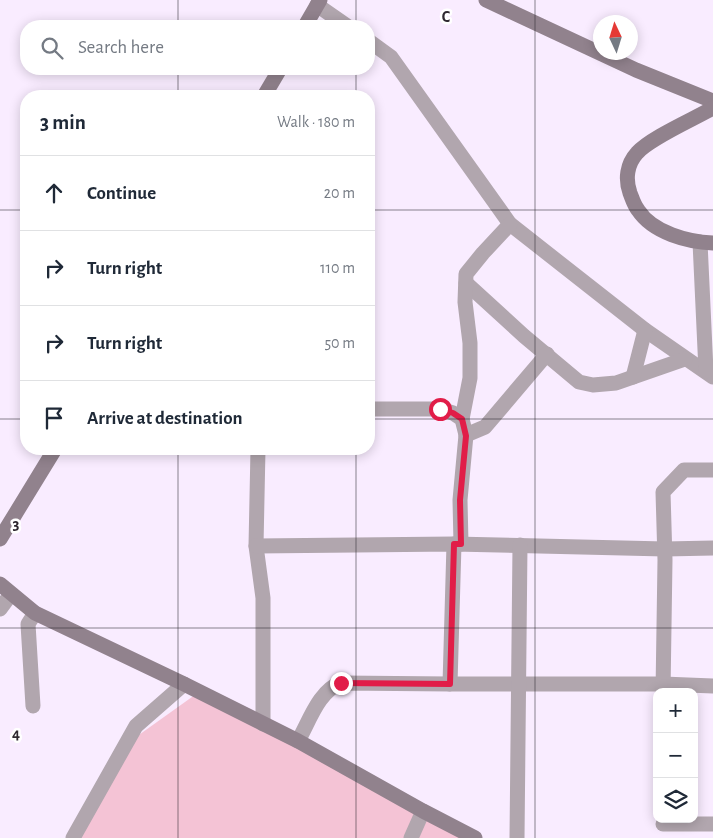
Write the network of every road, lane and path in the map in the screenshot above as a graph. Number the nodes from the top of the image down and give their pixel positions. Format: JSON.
{"nodes":[{"id":1,"x":486,"y":0,"type":"edge"},
{"id":2,"x":319,"y":3,"type":"edge"},
{"id":3,"x":502,"y":3,"type":"edge"},
{"id":4,"x":309,"y":20,"type":"edge"},
{"id":5,"x":340,"y":20,"type":"edge"},
{"id":6,"x":375,"y":45,"type":"edge"},
{"id":7,"x":276,"y":75,"type":"edge"},
{"id":8,"x":268,"y":90,"type":"edge"},
{"id":9,"x":713,"y":101,"type":"edge"},
{"id":10,"x":713,"y":108,"type":"edge"},
{"id":11,"x":510,"y":224,"type":"junction"},
{"id":12,"x":707,"y":243,"type":"edge"},
{"id":13,"x":466,"y":284,"type":"junction"},
{"id":14,"x":645,"y":330,"type":"junction"},
{"id":15,"x":547,"y":354,"type":"junction"},
{"id":16,"x":685,"y":360,"type":"junction"},
{"id":17,"x":710,"y":374,"type":"edge"},
{"id":18,"x":633,"y":377,"type":"junction"},
{"id":19,"x":375,"y":409,"type":"edge"},
{"id":20,"x":462,"y":419,"type":"junction"},
{"id":21,"x":466,"y":436,"type":"junction"},
{"id":22,"x":51,"y":455,"type":"edge"},
{"id":23,"x":258,"y":455,"type":"edge"},
{"id":24,"x":713,"y":470,"type":"edge"},
{"id":25,"x":0,"y":539,"type":"edge"},
{"id":26,"x":457,"y":544,"type":"junction"},
{"id":27,"x":520,"y":545,"type":"junction"},
{"id":28,"x":256,"y":546,"type":"junction"},
{"id":29,"x":713,"y":548,"type":"edge"},
{"id":30,"x":665,"y":549,"type":"junction"},
{"id":31,"x":6,"y":589,"type":"edge"},
{"id":32,"x":0,"y":608,"type":"edge"},
{"id":33,"x":32,"y":618,"type":"junction"},
{"id":34,"x":184,"y":684,"type":"junction"},
{"id":35,"x":450,"y":684,"type":"junction"},
{"id":36,"x":519,"y":684,"type":"junction"},
{"id":37,"x":713,"y":686,"type":"edge"},
{"id":38,"x":663,"y":688,"type":"edge"},
{"id":39,"x":33,"y":706,"type":"dead end"},
{"id":40,"x":263,"y":724,"type":"junction"},
{"id":41,"x":298,"y":741,"type":"junction"},
{"id":42,"x":423,"y":811,"type":"junction"},
{"id":43,"x":713,"y":824,"type":"edge"},
{"id":44,"x":662,"y":827,"type":"edge"},
{"id":45,"x":73,"y":838,"type":"edge"},
{"id":46,"x":411,"y":838,"type":"edge"},
{"id":47,"x":475,"y":838,"type":"edge"},
{"id":48,"x":517,"y":838,"type":"edge"}],
"edges":[{"from":1,"to":3,"type":"street"},
{"from":2,"to":4,"type":"street"},
{"from":2,"to":5,"type":"street"},
{"from":3,"to":9,"type":"street"},
{"from":6,"to":11,"type":"street"},
{"from":7,"to":8,"type":"street"},
{"from":10,"to":12,"type":"street"},
{"from":11,"to":13,"type":"street"},
{"from":11,"to":14,"type":"street"},
{"from":12,"to":17,"type":"street"},
{"from":13,"to":15,"type":"street"},
{"from":13,"to":20,"type":"street"},
{"from":14,"to":16,"type":"street"},
{"from":14,"to":18,"type":"street"},
{"from":15,"to":18,"type":"street"},
{"from":15,"to":21,"type":"street"},
{"from":16,"to":17,"type":"street"},
{"from":16,"to":18,"type":"street"},
{"from":19,"to":20,"type":"street"},
{"from":20,"to":21,"type":"street"},
{"from":21,"to":26,"type":"street"},
{"from":22,"to":25,"type":"street"},
{"from":23,"to":28,"type":"street"},
{"from":24,"to":30,"type":"street"},
{"from":26,"to":27,"type":"street"},
{"from":26,"to":28,"type":"street"},
{"from":26,"to":35,"type":"street"},
{"from":27,"to":30,"type":"street"},
{"from":27,"to":36,"type":"street"},
{"from":28,"to":40,"type":"street"},
{"from":29,"to":30,"type":"street"},
{"from":30,"to":38,"type":"street"},
{"from":31,"to":32,"type":"street"},
{"from":31,"to":33,"type":"street"},
{"from":33,"to":34,"type":"street"},
{"from":33,"to":39,"type":"street"},
{"from":34,"to":40,"type":"street"},
{"from":34,"to":45,"type":"street"},
{"from":35,"to":36,"type":"street"},
{"from":35,"to":41,"type":"street"},
{"from":36,"to":38,"type":"street"},
{"from":36,"to":48,"type":"street"},
{"from":37,"to":38,"type":"street"},
{"from":40,"to":41,"type":"street"},
{"from":41,"to":42,"type":"street"},
{"from":42,"to":46,"type":"street"},
{"from":42,"to":47,"type":"street"},
{"from":43,"to":44,"type":"street"}]}
